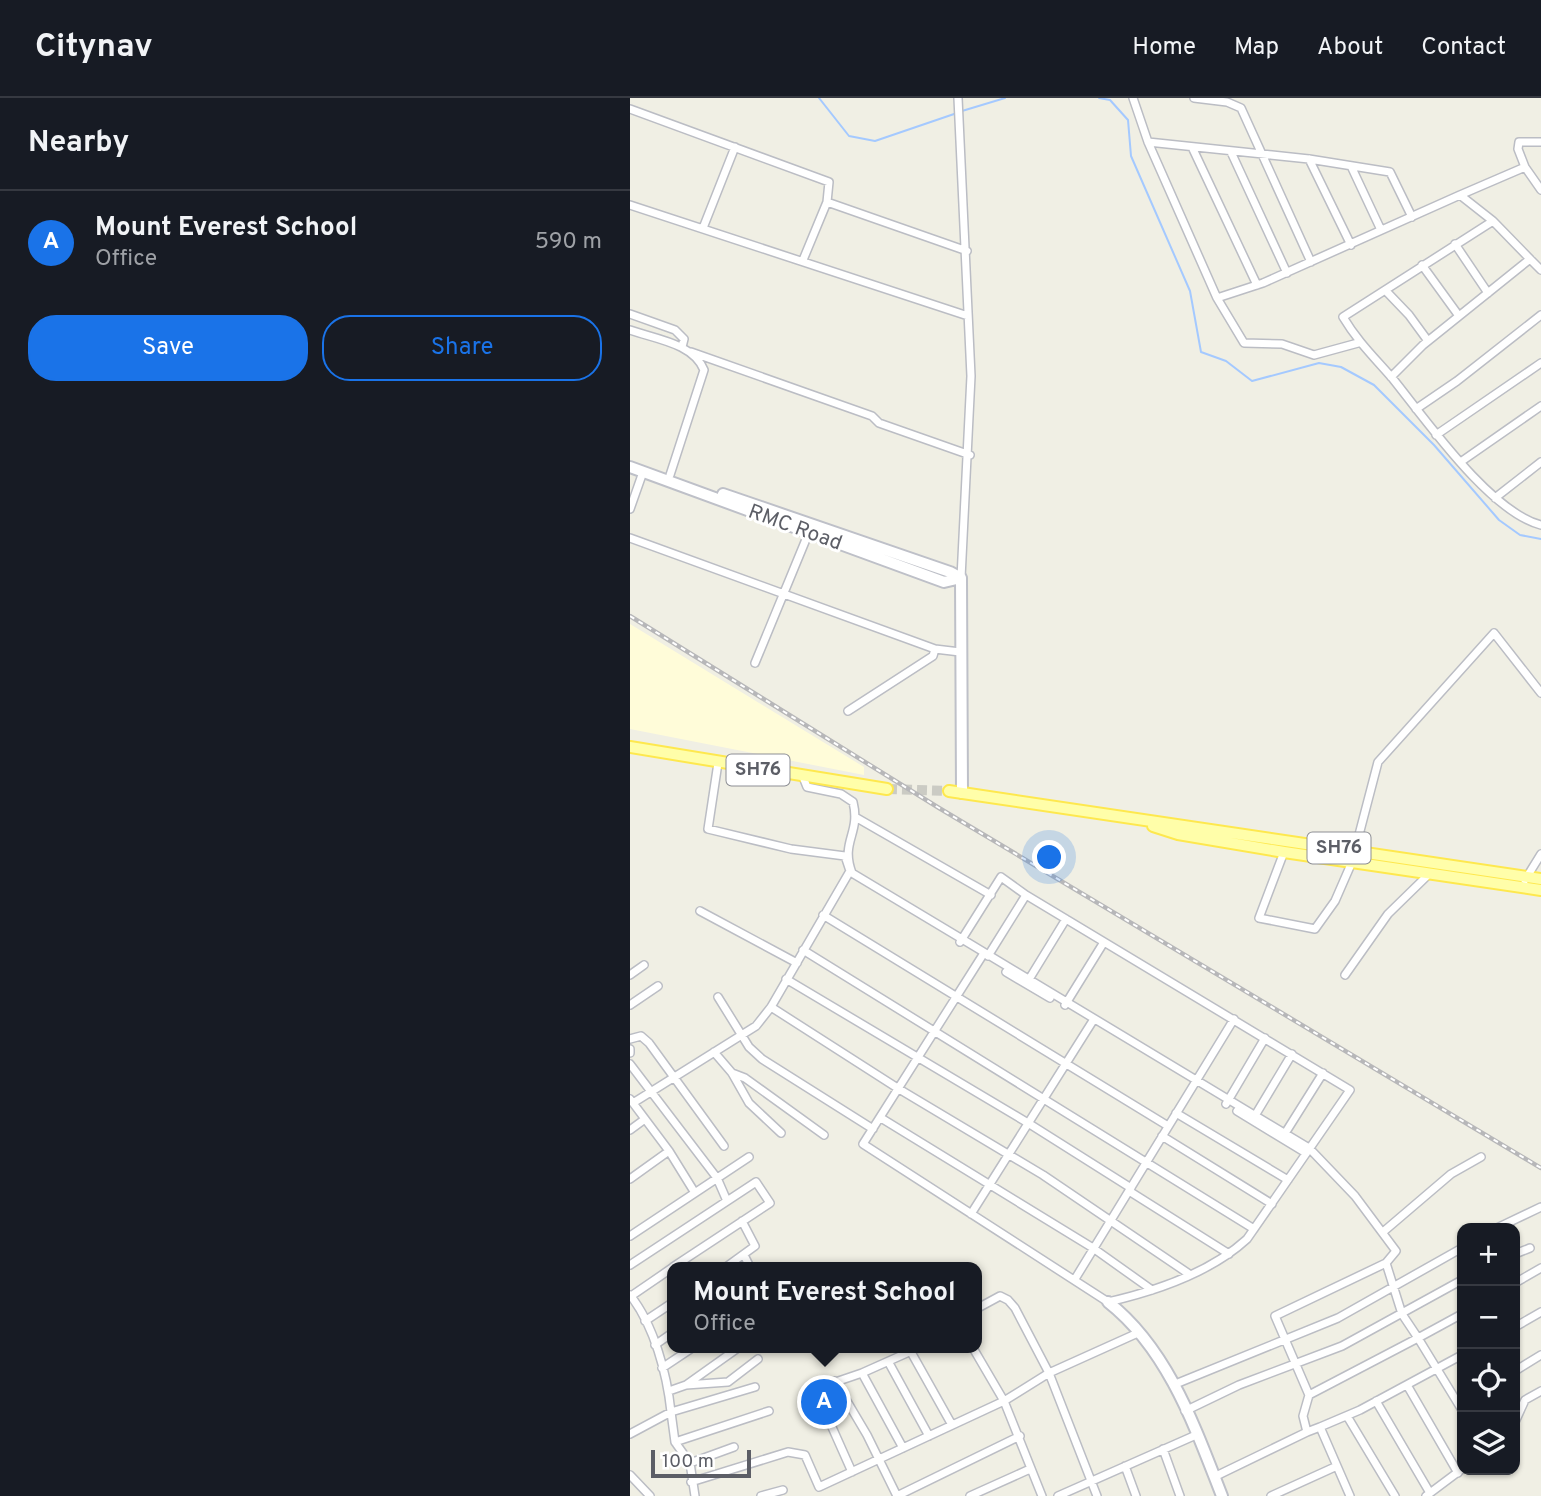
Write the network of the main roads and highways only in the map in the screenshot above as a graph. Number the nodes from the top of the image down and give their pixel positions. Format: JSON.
{"nodes":[{"id":1,"x":630,"y":747,"type":"edge"},
{"id":2,"x":887,"y":789,"type":"tunnel mouth"},
{"id":3,"x":949,"y":791,"type":"tunnel mouth"},
{"id":4,"x":1137,"y":821,"type":"junction"},
{"id":5,"x":1348,"y":855,"type":"junction"},
{"id":6,"x":1541,"y":879,"type":"edge"},
{"id":7,"x":1525,"y":882,"type":"junction"},
{"id":8,"x":1541,"y":890,"type":"edge"}],
"edges":[{"from":1,"to":2,"type":"main road","number":"SH76"},
{"from":3,"to":4,"type":"main road","number":"SH76"},
{"from":4,"to":5,"type":"main road","number":"SH76"},
{"from":4,"to":5,"type":"main road"},
{"from":5,"to":7,"type":"main road","number":"SH76"},
{"from":5,"to":7,"type":"main road"},
{"from":6,"to":7,"type":"main road","number":"SH76"},
{"from":7,"to":8,"type":"main road"}]}
